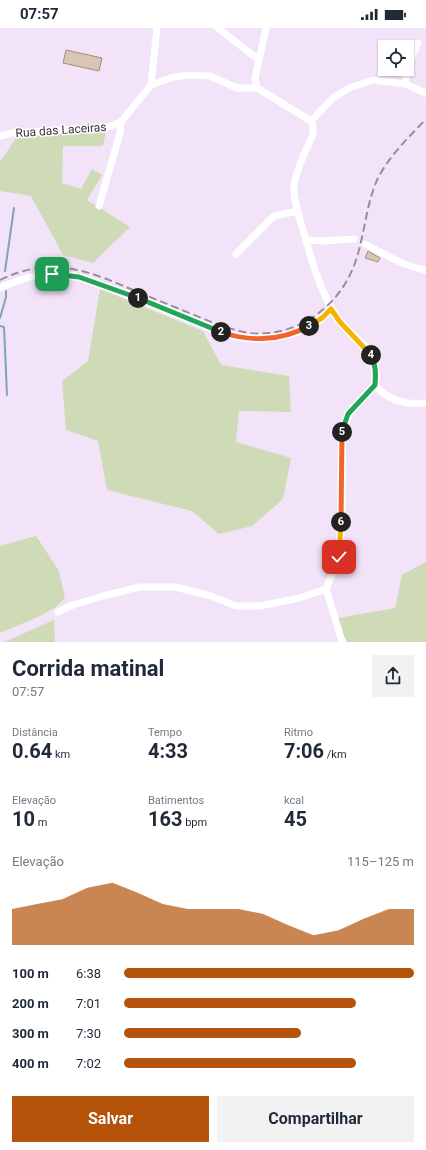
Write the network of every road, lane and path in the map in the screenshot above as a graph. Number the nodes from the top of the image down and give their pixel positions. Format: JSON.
{"nodes":[{"id":1,"x":157,"y":28,"type":"edge"},
{"id":2,"x":218,"y":28,"type":"edge"},
{"id":3,"x":266,"y":28,"type":"edge"},
{"id":4,"x":418,"y":43,"type":"dead end"},
{"id":5,"x":259,"y":60,"type":"junction"},
{"id":6,"x":405,"y":84,"type":"junction"},
{"id":7,"x":152,"y":86,"type":"junction"},
{"id":8,"x":257,"y":88,"type":"junction"},
{"id":9,"x":426,"y":93,"type":"edge"},
{"id":10,"x":311,"y":121,"type":"junction"},
{"id":11,"x":121,"y":122,"type":"junction"},
{"id":12,"x":0,"y":136,"type":"edge"},
{"id":13,"x":99,"y":206,"type":"dead end"},
{"id":14,"x":298,"y":212,"type":"junction"},
{"id":15,"x":354,"y":239,"type":"dead end"},
{"id":16,"x":306,"y":240,"type":"junction"},
{"id":17,"x":366,"y":244,"type":"dead end"},
{"id":18,"x":236,"y":254,"type":"dead end"},
{"id":19,"x":426,"y":270,"type":"edge"},
{"id":20,"x":0,"y":288,"type":"edge"},
{"id":21,"x":331,"y":309,"type":"junction"},
{"id":22,"x":375,"y":385,"type":"junction"},
{"id":23,"x":426,"y":403,"type":"edge"},
{"id":24,"x":326,"y":589,"type":"junction"},
{"id":25,"x":58,"y":612,"type":"dead end"},
{"id":26,"x":343,"y":642,"type":"edge"}],
"edges":[{"from":1,"to":7,"type":"street"},
{"from":2,"to":5,"type":"street"},
{"from":3,"to":5,"type":"street"},
{"from":4,"to":6,"type":"street"},
{"from":5,"to":8,"type":"street"},
{"from":6,"to":9,"type":"street"},
{"from":6,"to":10,"type":"street"},
{"from":7,"to":8,"type":"street"},
{"from":7,"to":11,"type":"street"},
{"from":8,"to":10,"type":"street"},
{"from":10,"to":14,"type":"street"},
{"from":11,"to":12,"type":"street","name":"Rua das Laceiras"},
{"from":11,"to":13,"type":"street"},
{"from":14,"to":16,"type":"street"},
{"from":14,"to":18,"type":"street"},
{"from":15,"to":16,"type":"street"},
{"from":16,"to":21,"type":"street"},
{"from":17,"to":19,"type":"street"},
{"from":20,"to":21,"type":"street"},
{"from":21,"to":22,"type":"street"},
{"from":22,"to":23,"type":"street"},
{"from":22,"to":24,"type":"street"},
{"from":24,"to":25,"type":"street"},
{"from":24,"to":26,"type":"street"}]}
